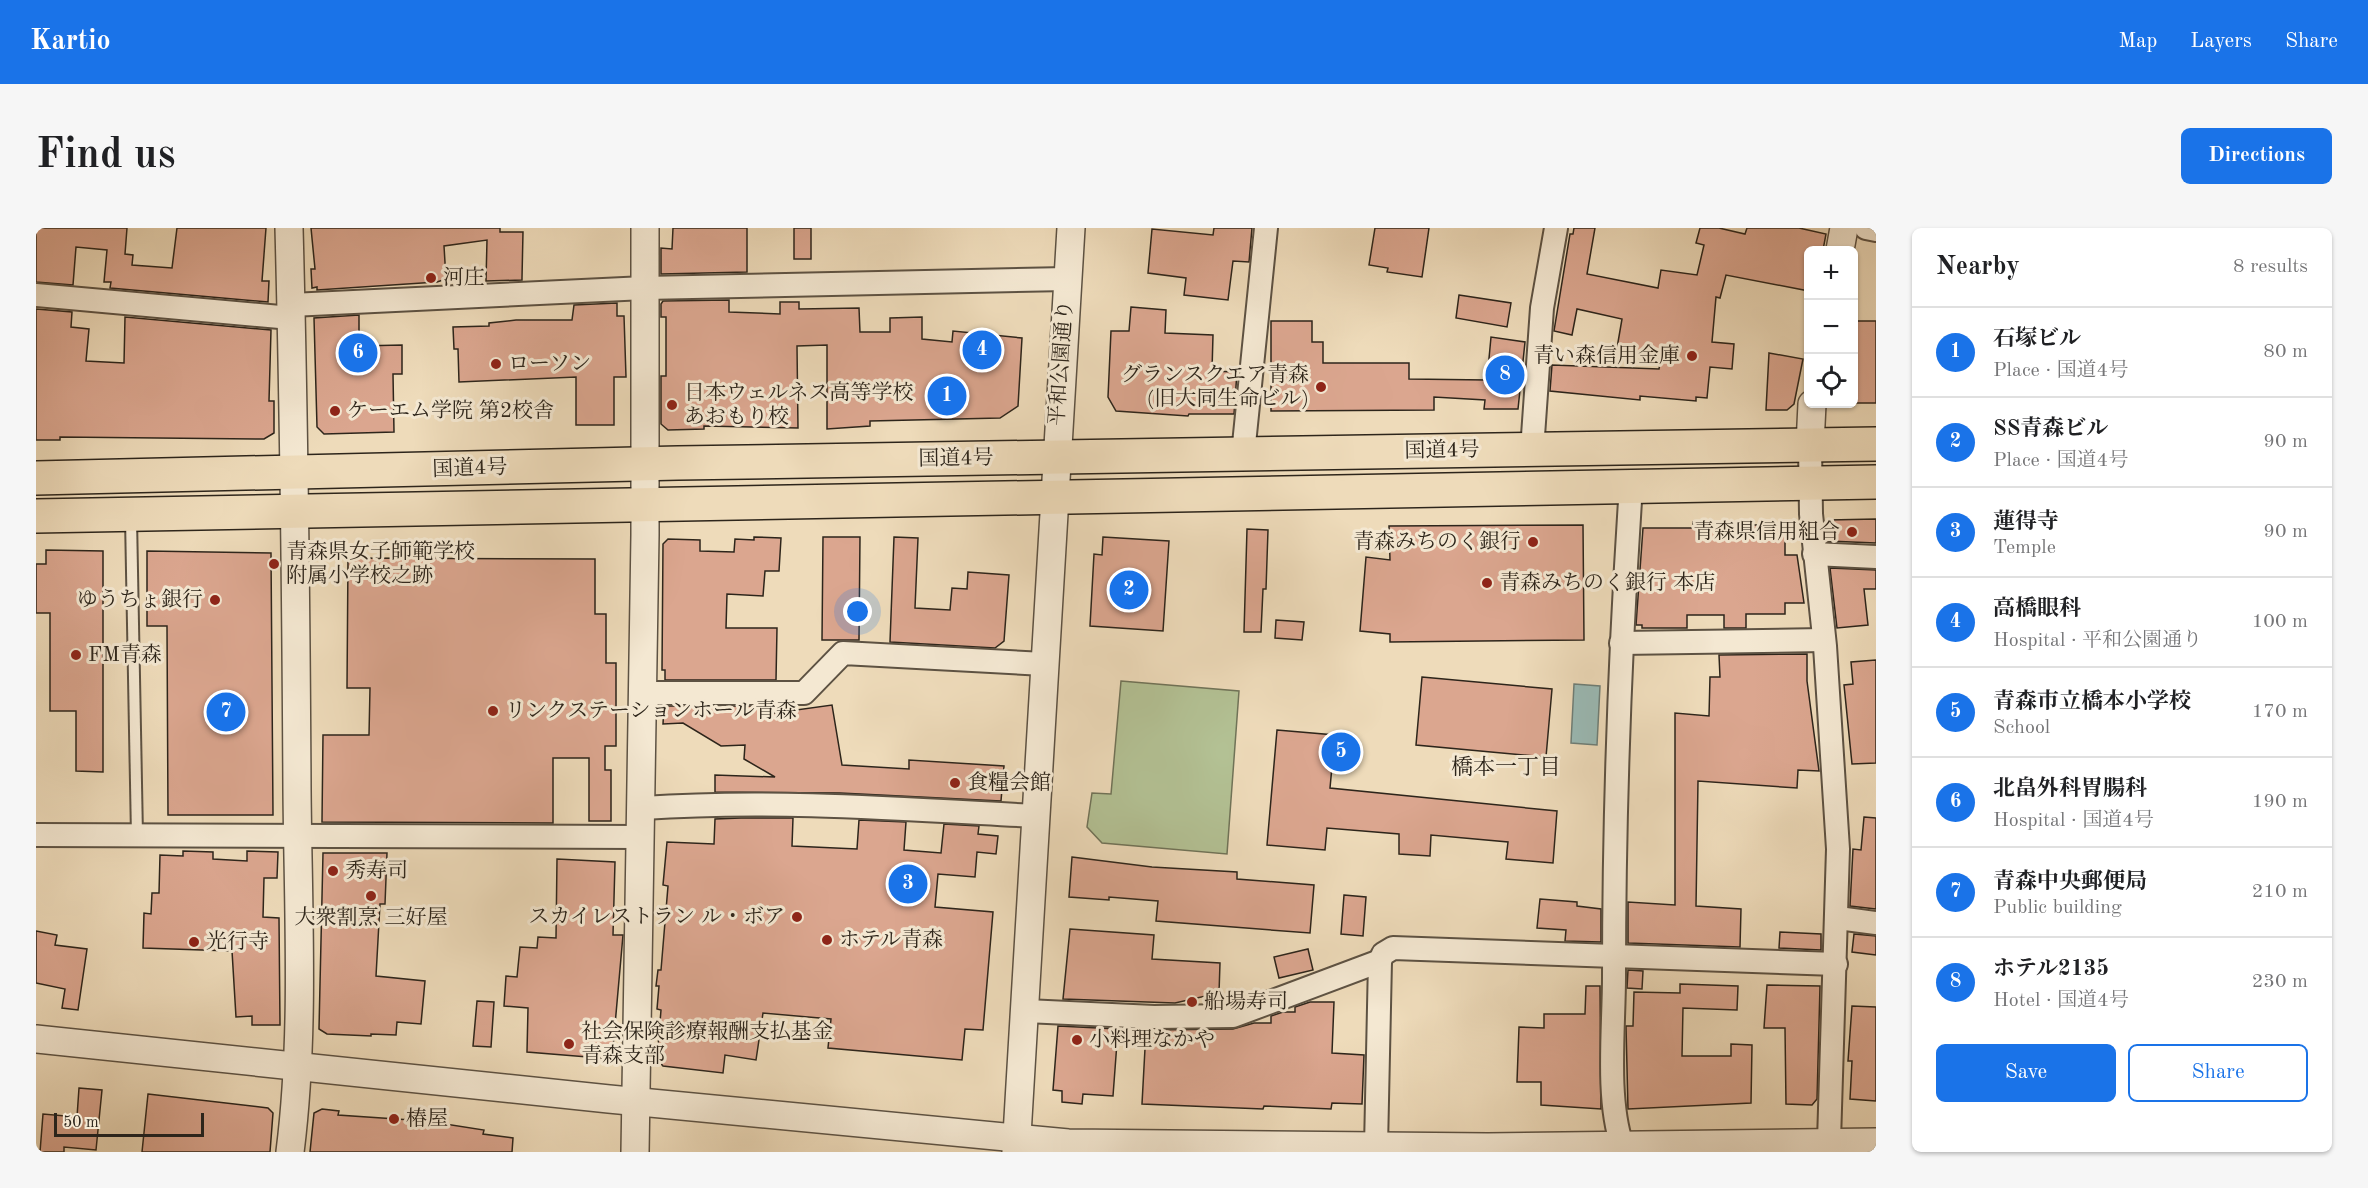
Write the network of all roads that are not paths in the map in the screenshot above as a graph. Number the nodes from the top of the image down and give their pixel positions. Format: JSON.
{"nodes":[{"id":1,"x":289,"y":228,"type":"edge"},
{"id":2,"x":645,"y":228,"type":"edge"},
{"id":3,"x":1071,"y":228,"type":"edge"},
{"id":4,"x":1266,"y":228,"type":"edge"},
{"id":5,"x":1556,"y":228,"type":"edge"},
{"id":6,"x":1844,"y":228,"type":"edge"},
{"id":7,"x":1866,"y":228,"type":"edge"},
{"id":8,"x":1876,"y":230,"type":"edge"},
{"id":9,"x":1841,"y":246,"type":"edge"},
{"id":10,"x":1068,"y":279,"type":"junction"},
{"id":11,"x":645,"y":288,"type":"junction"},
{"id":12,"x":36,"y":295,"type":"edge"},
{"id":13,"x":291,"y":311,"type":"junction"},
{"id":14,"x":1812,"y":408,"type":"edge"},
{"id":15,"x":1876,"y":444,"type":"edge"},
{"id":16,"x":1810,"y":445,"type":"junction"},
{"id":17,"x":1532,"y":450,"type":"junction"},
{"id":18,"x":1243,"y":454,"type":"junction"},
{"id":19,"x":1055,"y":457,"type":"junction"},
{"id":20,"x":645,"y":464,"type":"junction"},
{"id":21,"x":294,"y":474,"type":"junction"},
{"id":22,"x":36,"y":478,"type":"edge"},
{"id":23,"x":1810,"y":482,"type":"junction"},
{"id":24,"x":1876,"y":482,"type":"edge"},
{"id":25,"x":1631,"y":486,"type":"junction"},
{"id":26,"x":1053,"y":497,"type":"junction"},
{"id":27,"x":645,"y":504,"type":"junction"},
{"id":28,"x":295,"y":511,"type":"junction"},
{"id":29,"x":131,"y":514,"type":"junction"},
{"id":30,"x":36,"y":516,"type":"edge"},
{"id":31,"x":1815,"y":554,"type":"junction"},
{"id":32,"x":1876,"y":557,"type":"edge"},
{"id":33,"x":1824,"y":640,"type":"junction"},
{"id":34,"x":1621,"y":643,"type":"junction"},
{"id":35,"x":1044,"y":664,"type":"junction"},
{"id":36,"x":644,"y":693,"type":"junction"},
{"id":37,"x":643,"y":808,"type":"junction"},
{"id":38,"x":1036,"y":816,"type":"junction"},
{"id":39,"x":36,"y":835,"type":"edge"},
{"id":40,"x":137,"y":836,"type":"junction"},
{"id":41,"x":298,"y":837,"type":"junction"},
{"id":42,"x":642,"y":837,"type":"junction"},
{"id":43,"x":1838,"y":918,"type":"junction"},
{"id":44,"x":1876,"y":923,"type":"edge"},
{"id":45,"x":1614,"y":955,"type":"junction"},
{"id":46,"x":1380,"y":962,"type":"junction"},
{"id":47,"x":1836,"y":964,"type":"junction"},
{"id":48,"x":1026,"y":1011,"type":"junction"},
{"id":49,"x":36,"y":1039,"type":"edge"},
{"id":50,"x":298,"y":1067,"type":"junction"},
{"id":51,"x":637,"y":1102,"type":"junction"},
{"id":52,"x":1829,"y":1141,"type":"junction"},
{"id":53,"x":1876,"y":1142,"type":"edge"},
{"id":54,"x":1016,"y":1146,"type":"edge"},
{"id":55,"x":1376,"y":1147,"type":"junction"},
{"id":56,"x":1623,"y":1148,"type":"edge"},
{"id":57,"x":1251,"y":1149,"type":"edge"},
{"id":58,"x":290,"y":1152,"type":"edge"},
{"id":59,"x":635,"y":1152,"type":"edge"}],
"edges":[{"from":1,"to":13,"type":"street"},
{"from":2,"to":11,"type":"street"},
{"from":3,"to":10,"type":"street","name":"平和公園通り"},
{"from":4,"to":18,"type":"street"},
{"from":5,"to":17,"type":"street"},
{"from":6,"to":9,"type":"street"},
{"from":7,"to":8,"type":"street"},
{"from":10,"to":11,"type":"street"},
{"from":10,"to":19,"type":"street","name":"平和公園通り"},
{"from":11,"to":13,"type":"street"},
{"from":11,"to":20,"type":"street"},
{"from":12,"to":13,"type":"street"},
{"from":13,"to":21,"type":"street"},
{"from":14,"to":16,"type":"street"},
{"from":15,"to":16,"type":"highway","name":"国道4号"},
{"from":16,"to":17,"type":"highway","name":"国道4号"},
{"from":16,"to":23,"type":"street"},
{"from":17,"to":18,"type":"highway","name":"国道4号"},
{"from":18,"to":19,"type":"highway","name":"国道4号"},
{"from":19,"to":20,"type":"highway","name":"国道4号"},
{"from":19,"to":26,"type":"street","name":"平和公園通り"},
{"from":20,"to":21,"type":"highway","name":"国道4号"},
{"from":20,"to":27,"type":"street"},
{"from":21,"to":22,"type":"highway","name":"国道4号"},
{"from":21,"to":28,"type":"street"},
{"from":23,"to":24,"type":"highway","name":"国道4号"},
{"from":23,"to":25,"type":"highway","name":"国道4号"},
{"from":23,"to":31,"type":"street"},
{"from":25,"to":26,"type":"highway","name":"国道4号"},
{"from":25,"to":34,"type":"street"},
{"from":26,"to":27,"type":"highway","name":"国道4号"},
{"from":26,"to":35,"type":"street","name":"平和公園通り"},
{"from":27,"to":28,"type":"highway","name":"国道4号"},
{"from":27,"to":36,"type":"street"},
{"from":28,"to":29,"type":"highway","name":"国道4号"},
{"from":28,"to":41,"type":"street"},
{"from":29,"to":30,"type":"highway","name":"国道4号"},
{"from":29,"to":40,"type":"lane"},
{"from":31,"to":32,"type":"street"},
{"from":31,"to":33,"type":"street"},
{"from":33,"to":34,"type":"street"},
{"from":33,"to":43,"type":"street"},
{"from":34,"to":45,"type":"street"},
{"from":35,"to":36,"type":"street"},
{"from":35,"to":38,"type":"street","name":"平和公園通り"},
{"from":36,"to":37,"type":"street"},
{"from":37,"to":38,"type":"street"},
{"from":37,"to":42,"type":"street"},
{"from":38,"to":48,"type":"street","name":"平和公園通り"},
{"from":39,"to":40,"type":"street"},
{"from":40,"to":41,"type":"street"},
{"from":41,"to":42,"type":"street"},
{"from":41,"to":50,"type":"street"},
{"from":42,"to":51,"type":"street"},
{"from":43,"to":44,"type":"street"},
{"from":43,"to":47,"type":"street"},
{"from":45,"to":46,"type":"street"},
{"from":45,"to":47,"type":"street"},
{"from":45,"to":56,"type":"street"},
{"from":46,"to":48,"type":"street"},
{"from":46,"to":55,"type":"street"},
{"from":47,"to":52,"type":"street"},
{"from":48,"to":54,"type":"street","name":"平和公園通り"},
{"from":49,"to":50,"type":"street"},
{"from":50,"to":51,"type":"street"},
{"from":50,"to":58,"type":"street"},
{"from":51,"to":54,"type":"street"},
{"from":51,"to":59,"type":"street"},
{"from":52,"to":53,"type":"street"},
{"from":52,"to":56,"type":"street"},
{"from":54,"to":57,"type":"street"},
{"from":55,"to":56,"type":"street"},
{"from":55,"to":57,"type":"street"}]}
